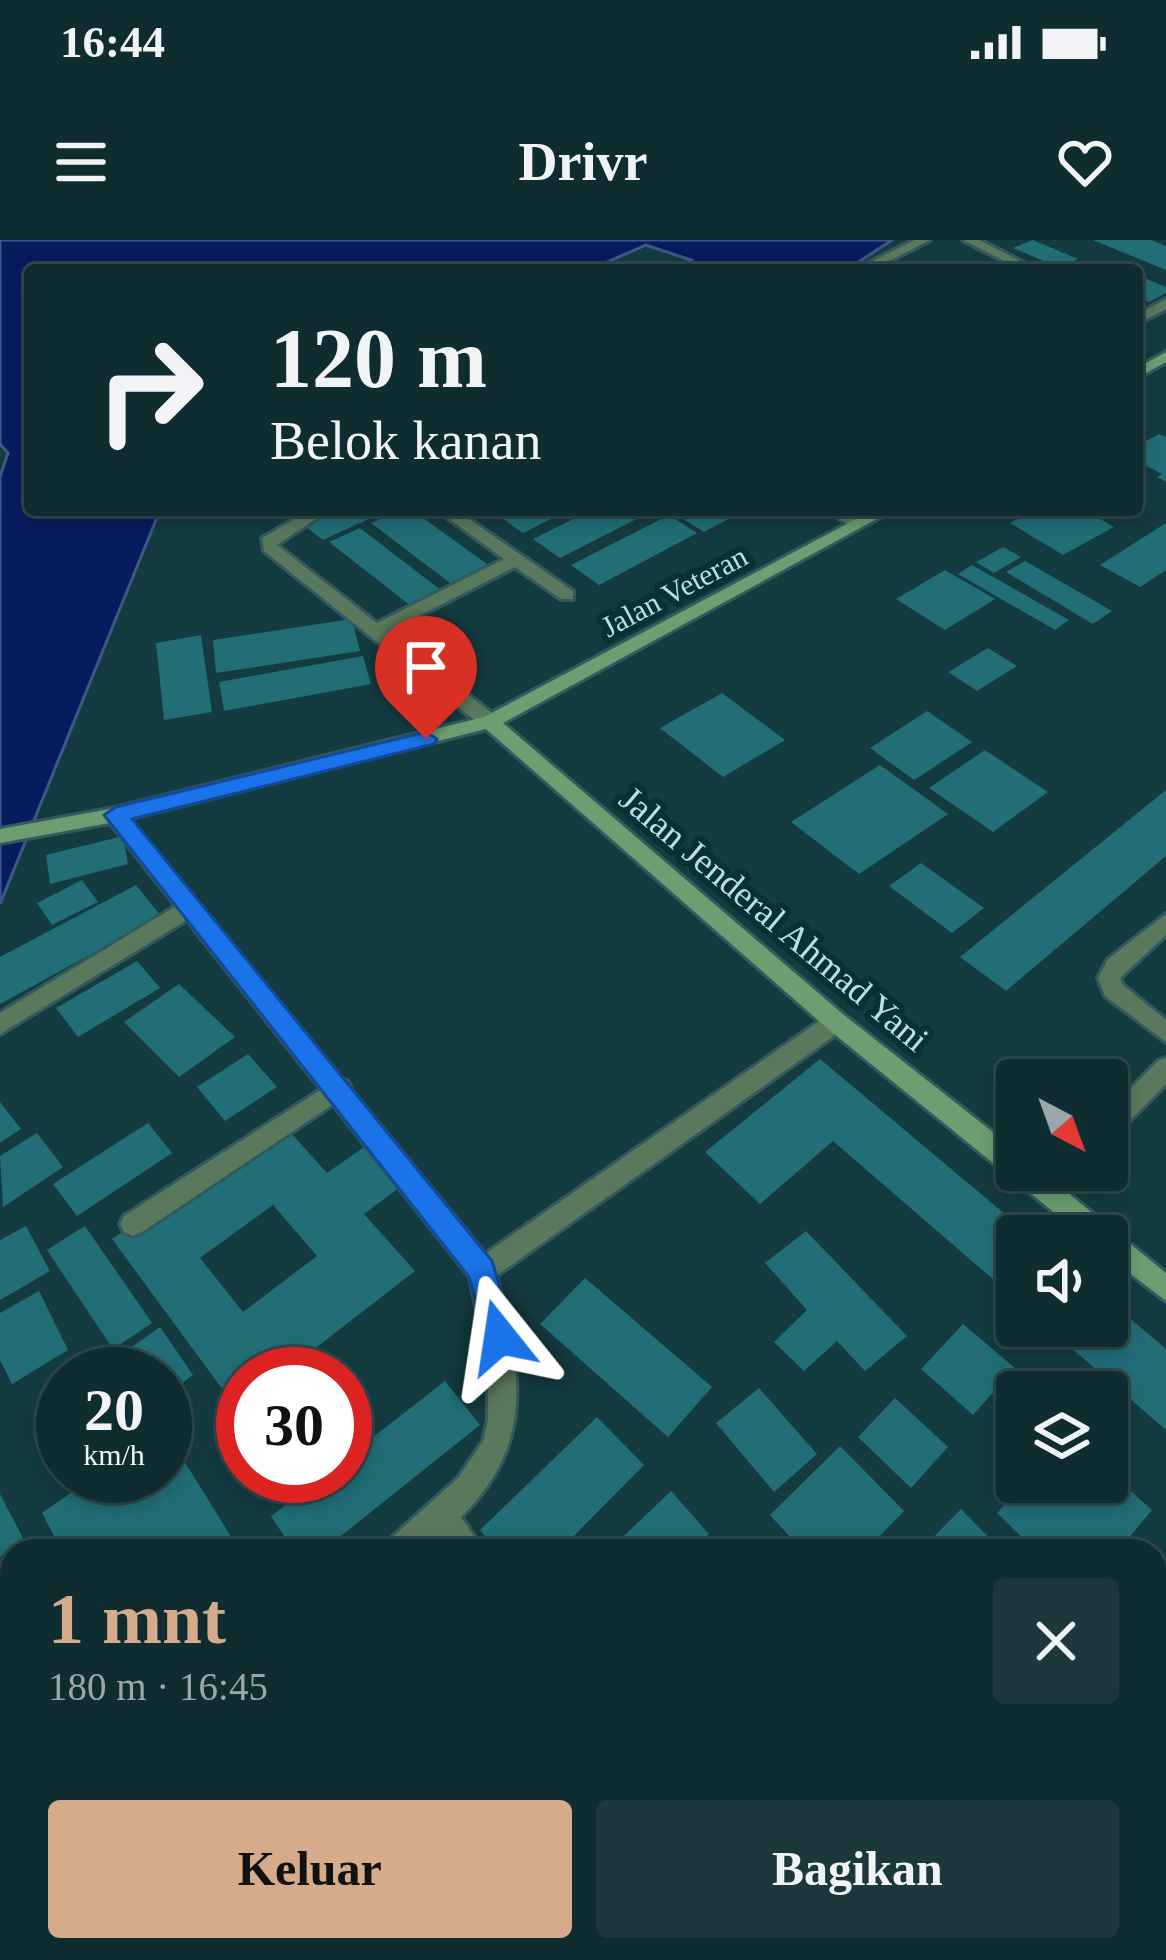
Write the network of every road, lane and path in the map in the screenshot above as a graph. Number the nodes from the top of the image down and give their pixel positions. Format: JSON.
{"nodes":[{"id":1,"x":924,"y":240,"type":"edge"},
{"id":2,"x":969,"y":240,"type":"edge"},
{"id":3,"x":874,"y":264,"type":"edge"},
{"id":4,"x":1019,"y":264,"type":"edge"},
{"id":5,"x":1166,"y":303,"type":"edge"},
{"id":6,"x":1143,"y":322,"type":"edge"},
{"id":7,"x":309,"y":516,"type":"edge"},
{"id":8,"x":453,"y":516,"type":"edge"},
{"id":9,"x":845,"y":516,"type":"edge"},
{"id":10,"x":873,"y":516,"type":"edge"},
{"id":11,"x":857,"y":524,"type":"junction"},
{"id":12,"x":515,"y":560,"type":"junction"},
{"id":13,"x":568,"y":595,"type":"dead end"},
{"id":14,"x":375,"y":631,"type":"junction"},
{"id":15,"x":490,"y":722,"type":"junction"},
{"id":16,"x":116,"y":815,"type":"junction"},
{"id":17,"x":0,"y":836,"type":"edge"},
{"id":18,"x":190,"y":907,"type":"junction"},
{"id":19,"x":1166,"y":922,"type":"edge"},
{"id":20,"x":836,"y":1022,"type":"junction"},
{"id":21,"x":0,"y":1024,"type":"edge"},
{"id":22,"x":1166,"y":1033,"type":"edge"},
{"id":23,"x":1166,"y":1067,"type":"edge"},
{"id":24,"x":339,"y":1088,"type":"junction"},
{"id":25,"x":1128,"y":1106,"type":"edge"},
{"id":26,"x":996,"y":1149,"type":"edge"},
{"id":27,"x":1065,"y":1191,"type":"edge"},
{"id":28,"x":1086,"y":1215,"type":"edge"},
{"id":29,"x":133,"y":1225,"type":"dead end"},
{"id":30,"x":1128,"y":1257,"type":"edge"},
{"id":31,"x":482,"y":1271,"type":"junction"},
{"id":32,"x":1166,"y":1289,"type":"edge"},
{"id":33,"x":441,"y":1515,"type":"junction"},
{"id":34,"x":414,"y":1539,"type":"edge"},
{"id":35,"x":460,"y":1539,"type":"edge"}],
"edges":[{"from":1,"to":3,"type":"street"},
{"from":2,"to":4,"type":"street"},
{"from":5,"to":6,"type":"street"},
{"from":7,"to":14,"type":"street"},
{"from":8,"to":12,"type":"street"},
{"from":9,"to":11,"type":"street"},
{"from":10,"to":11,"type":"main road","name":"Jalan Veteran"},
{"from":11,"to":15,"type":"main road","name":"Jalan Veteran"},
{"from":12,"to":13,"type":"street"},
{"from":12,"to":14,"type":"street"},
{"from":14,"to":15,"type":"street"},
{"from":15,"to":16,"type":"main road","name":"Jalan Veteran"},
{"from":15,"to":20,"type":"main road","name":"Jalan Jenderal Ahmad Yani"},
{"from":16,"to":17,"type":"main road","name":"Jalan Veteran"},
{"from":16,"to":18,"type":"street"},
{"from":18,"to":21,"type":"street"},
{"from":18,"to":24,"type":"street"},
{"from":19,"to":22,"type":"street"},
{"from":20,"to":26,"type":"main road","name":"Jalan Jenderal Ahmad Yani"},
{"from":20,"to":31,"type":"street"},
{"from":23,"to":25,"type":"street"},
{"from":24,"to":29,"type":"street"},
{"from":24,"to":31,"type":"street"},
{"from":27,"to":28,"type":"main road","name":"Jalan Jenderal Ahmad Yani"},
{"from":30,"to":32,"type":"main road","name":"Jalan Jenderal Ahmad Yani"},
{"from":31,"to":33,"type":"street"},
{"from":33,"to":34,"type":"street"},
{"from":33,"to":35,"type":"street"}]}
